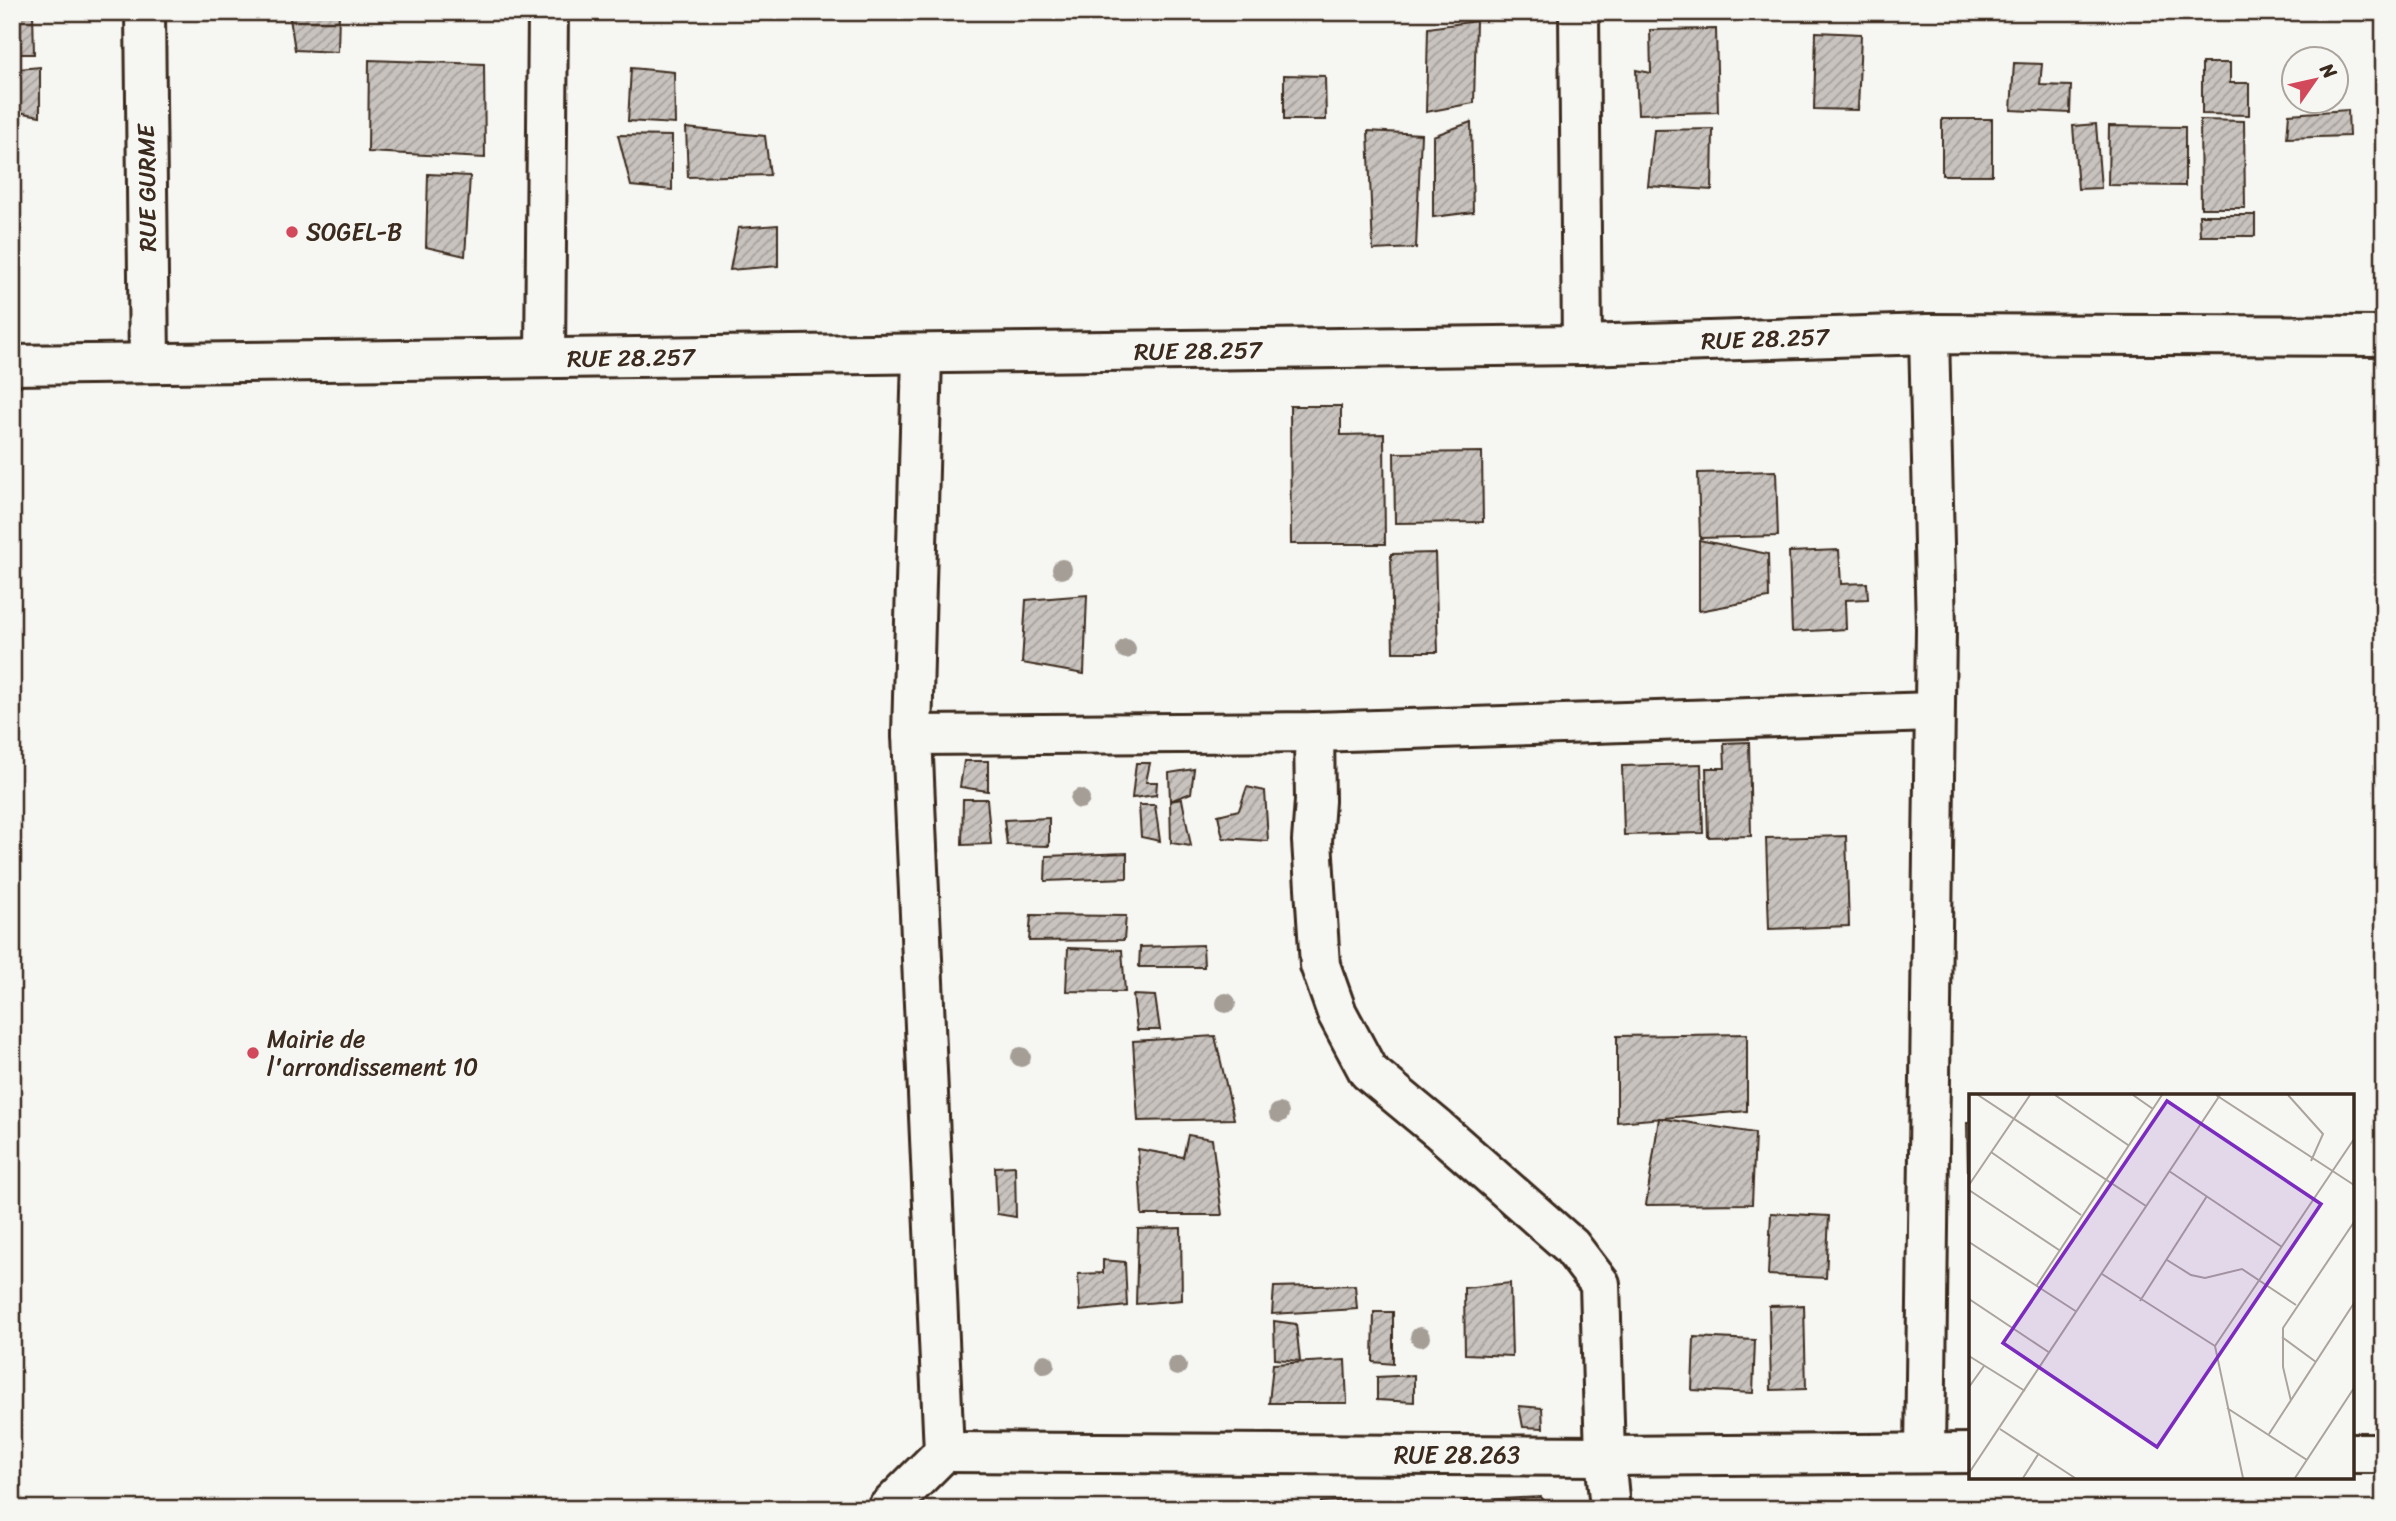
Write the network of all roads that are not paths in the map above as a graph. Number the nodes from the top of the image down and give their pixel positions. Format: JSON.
{"nodes":[{"id":1,"x":145,"y":12,"type":"edge"},
{"id":2,"x":548,"y":12,"type":"edge"},
{"id":3,"x":1579,"y":12,"type":"edge"},
{"id":4,"x":1929,"y":334,"type":"junction"},
{"id":5,"x":2384,"y":336,"type":"edge"},
{"id":6,"x":1582,"y":345,"type":"junction"},
{"id":7,"x":922,"y":355,"type":"junction"},
{"id":8,"x":545,"y":358,"type":"junction"},
{"id":9,"x":149,"y":363,"type":"junction"},
{"id":10,"x":12,"y":365,"type":"edge"},
{"id":11,"x":1934,"y":712,"type":"junction"},
{"id":12,"x":1314,"y":732,"type":"junction"},
{"id":13,"x":912,"y":735,"type":"junction"},
{"id":14,"x":944,"y":1452,"type":"junction"},
{"id":15,"x":1925,"y":1453,"type":"junction"},
{"id":16,"x":1969,"y":1453,"type":"edge"},
{"id":17,"x":2354,"y":1453,"type":"edge"},
{"id":18,"x":2384,"y":1453,"type":"edge"},
{"id":19,"x":1605,"y":1456,"type":"junction"},
{"id":20,"x":887,"y":1509,"type":"edge"},
{"id":21,"x":1610,"y":1509,"type":"edge"}],
"edges":[{"from":1,"to":9,"type":"street","name":"RUE GURME"},
{"from":2,"to":8,"type":"street"},
{"from":3,"to":6,"type":"street"},
{"from":4,"to":5,"type":"street","name":"RUE 28.257"},
{"from":4,"to":6,"type":"street","name":"RUE 28.257"},
{"from":4,"to":11,"type":"street"},
{"from":6,"to":7,"type":"street","name":"RUE 28.257"},
{"from":7,"to":8,"type":"street","name":"RUE 28.257"},
{"from":7,"to":13,"type":"street"},
{"from":8,"to":9,"type":"street","name":"RUE 28.257"},
{"from":9,"to":10,"type":"street","name":"RUE 28.257"},
{"from":11,"to":12,"type":"street"},
{"from":11,"to":15,"type":"street"},
{"from":12,"to":13,"type":"street"},
{"from":12,"to":19,"type":"street"},
{"from":13,"to":14,"type":"street"},
{"from":14,"to":19,"type":"street","name":"RUE 28.263"},
{"from":14,"to":20,"type":"street"},
{"from":15,"to":16,"type":"street","name":"RUE 28.263"},
{"from":15,"to":19,"type":"street","name":"RUE 28.263"},
{"from":17,"to":18,"type":"street"},
{"from":19,"to":21,"type":"street"}]}
